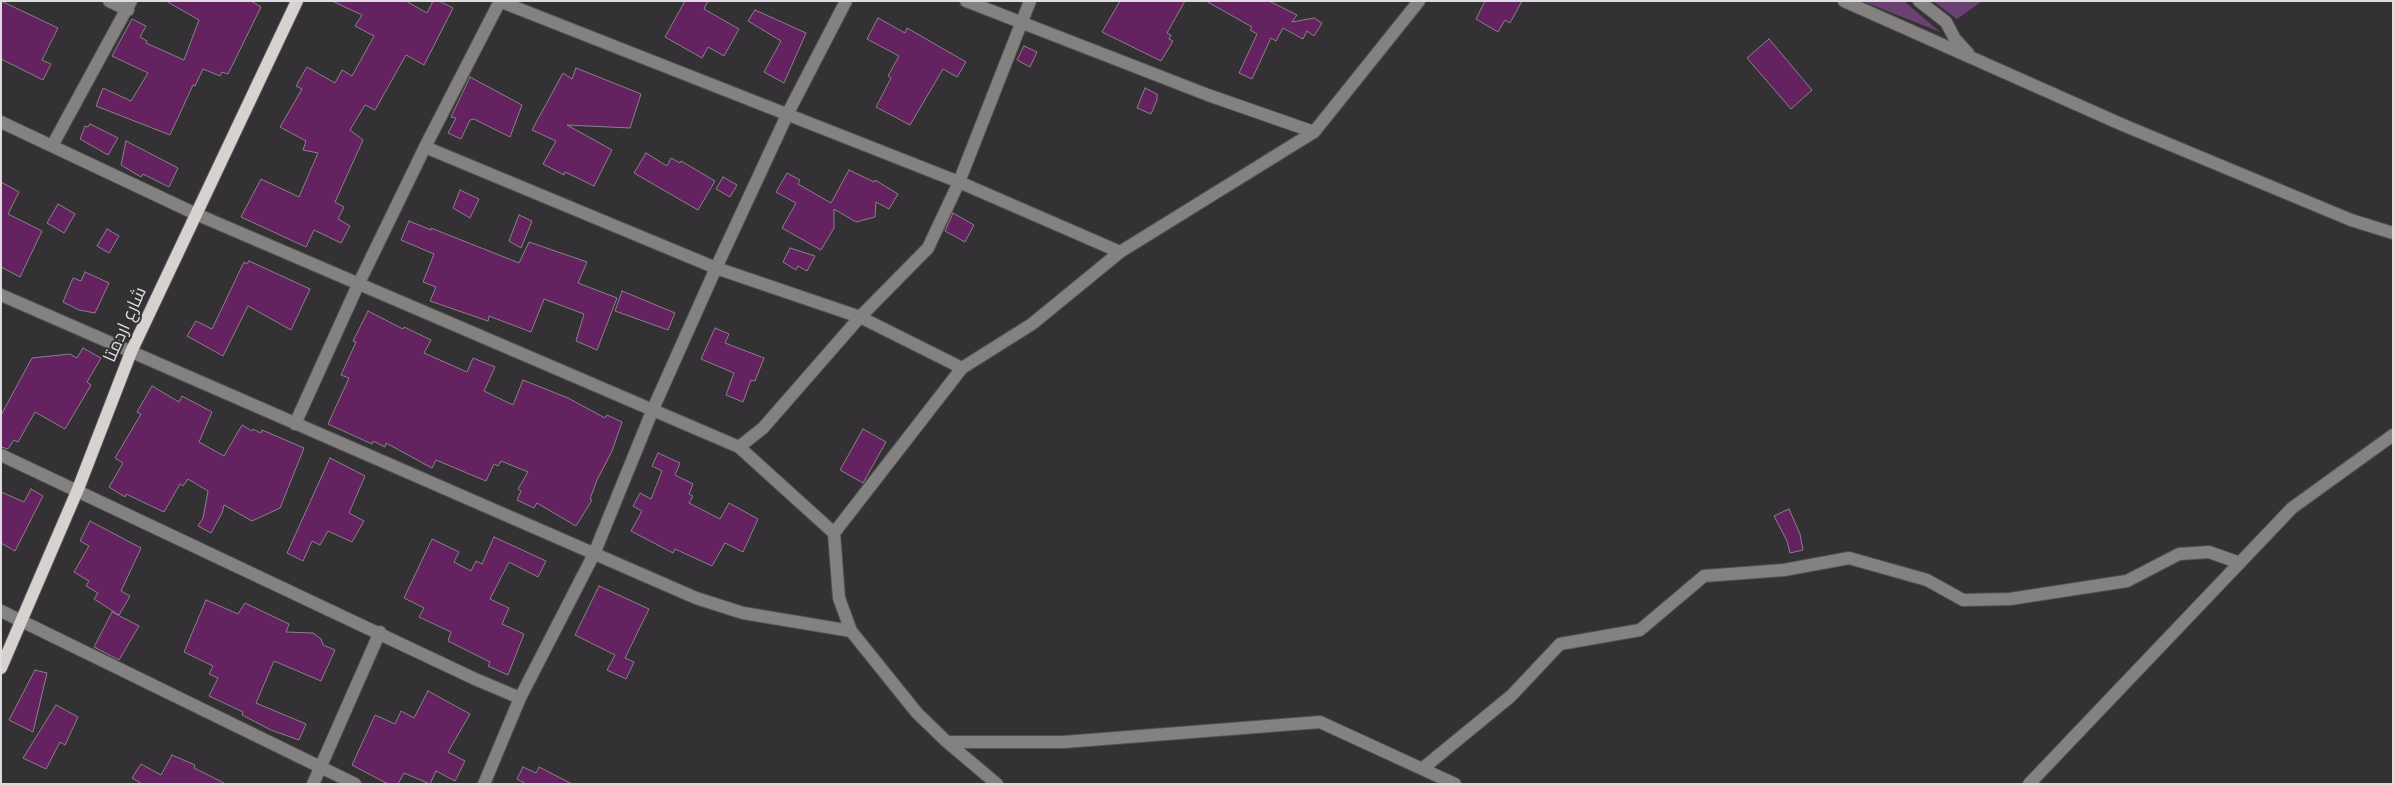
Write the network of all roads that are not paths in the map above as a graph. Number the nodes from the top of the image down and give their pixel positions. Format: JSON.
{"nodes":[{"id":1,"x":109,"y":1,"type":"edge"},
{"id":2,"x":297,"y":1,"type":"edge"},
{"id":3,"x":500,"y":1,"type":"edge"},
{"id":4,"x":846,"y":1,"type":"edge"},
{"id":5,"x":966,"y":1,"type":"edge"},
{"id":6,"x":1030,"y":1,"type":"edge"},
{"id":7,"x":1844,"y":1,"type":"edge"},
{"id":8,"x":1919,"y":1,"type":"edge"},
{"id":9,"x":1418,"y":2,"type":"edge"},
{"id":10,"x":130,"y":6,"type":"edge"},
{"id":11,"x":1020,"y":22,"type":"junction"},
{"id":12,"x":1971,"y":57,"type":"junction"},
{"id":13,"x":788,"y":114,"type":"junction"},
{"id":14,"x":1,"y":122,"type":"edge"},
{"id":15,"x":1314,"y":132,"type":"junction"},
{"id":16,"x":52,"y":146,"type":"junction"},
{"id":17,"x":425,"y":147,"type":"junction"},
{"id":18,"x":958,"y":182,"type":"junction"},
{"id":19,"x":196,"y":214,"type":"junction"},
{"id":20,"x":2393,"y":233,"type":"edge"},
{"id":21,"x":1120,"y":252,"type":"junction"},
{"id":22,"x":716,"y":268,"type":"junction"},
{"id":23,"x":358,"y":285,"type":"junction"},
{"id":24,"x":1,"y":295,"type":"edge"},
{"id":25,"x":860,"y":318,"type":"junction"},
{"id":26,"x":132,"y":352,"type":"junction"},
{"id":27,"x":962,"y":368,"type":"junction"},
{"id":28,"x":653,"y":409,"type":"junction"},
{"id":29,"x":294,"y":424,"type":"junction"},
{"id":30,"x":2393,"y":435,"type":"edge"},
{"id":31,"x":739,"y":447,"type":"junction"},
{"id":32,"x":1,"y":454,"type":"edge"},
{"id":33,"x":78,"y":489,"type":"junction"},
{"id":34,"x":834,"y":533,"type":"junction"},
{"id":35,"x":594,"y":554,"type":"junction"},
{"id":36,"x":2240,"y":563,"type":"junction"},
{"id":37,"x":1,"y":611,"type":"edge"},
{"id":38,"x":21,"y":620,"type":"junction"},
{"id":39,"x":851,"y":631,"type":"junction"},
{"id":40,"x":380,"y":632,"type":"junction"},
{"id":41,"x":1,"y":668,"type":"edge"},
{"id":42,"x":520,"y":698,"type":"junction"},
{"id":43,"x":948,"y":742,"type":"junction"},
{"id":44,"x":322,"y":769,"type":"junction"},
{"id":45,"x":1422,"y":769,"type":"junction"},
{"id":46,"x":314,"y":784,"type":"edge"},
{"id":47,"x":355,"y":784,"type":"edge"},
{"id":48,"x":484,"y":784,"type":"edge"},
{"id":49,"x":997,"y":784,"type":"edge"},
{"id":50,"x":1455,"y":784,"type":"edge"},
{"id":51,"x":2029,"y":784,"type":"edge"}],
"edges":[{"from":1,"to":10,"type":"street"},
{"from":2,"to":19,"type":"main road","name":"شارع اردمتا"},
{"from":3,"to":13,"type":"street"},
{"from":3,"to":17,"type":"street"},
{"from":4,"to":13,"type":"street"},
{"from":5,"to":11,"type":"street"},
{"from":6,"to":11,"type":"street"},
{"from":7,"to":12,"type":"street"},
{"from":8,"to":12,"type":"street"},
{"from":9,"to":15,"type":"street"},
{"from":10,"to":16,"type":"street"},
{"from":11,"to":15,"type":"street"},
{"from":11,"to":18,"type":"street"},
{"from":12,"to":20,"type":"street"},
{"from":13,"to":18,"type":"street"},
{"from":13,"to":22,"type":"street"},
{"from":14,"to":16,"type":"street"},
{"from":15,"to":21,"type":"street"},
{"from":16,"to":19,"type":"street"},
{"from":17,"to":22,"type":"street"},
{"from":17,"to":23,"type":"street"},
{"from":18,"to":21,"type":"street"},
{"from":18,"to":25,"type":"street"},
{"from":19,"to":23,"type":"street"},
{"from":19,"to":26,"type":"main road","name":"شارع اردمتا"},
{"from":21,"to":27,"type":"street"},
{"from":22,"to":25,"type":"street"},
{"from":22,"to":28,"type":"street"},
{"from":23,"to":28,"type":"street"},
{"from":23,"to":29,"type":"street"},
{"from":24,"to":26,"type":"street"},
{"from":25,"to":27,"type":"street"},
{"from":25,"to":31,"type":"street"},
{"from":26,"to":29,"type":"street"},
{"from":26,"to":33,"type":"main road","name":"شارع اردمتا"},
{"from":27,"to":34,"type":"street"},
{"from":28,"to":31,"type":"street"},
{"from":28,"to":35,"type":"street"},
{"from":29,"to":35,"type":"street"},
{"from":30,"to":36,"type":"street"},
{"from":31,"to":34,"type":"street"},
{"from":32,"to":33,"type":"street"},
{"from":33,"to":38,"type":"main road","name":"شارع اردمتا"},
{"from":33,"to":40,"type":"street"},
{"from":34,"to":39,"type":"street"},
{"from":35,"to":39,"type":"street"},
{"from":35,"to":42,"type":"street"},
{"from":36,"to":45,"type":"street"},
{"from":36,"to":51,"type":"street"},
{"from":37,"to":38,"type":"street"},
{"from":38,"to":41,"type":"main road","name":"شارع اردمتا"},
{"from":38,"to":44,"type":"street"},
{"from":39,"to":43,"type":"street"},
{"from":40,"to":42,"type":"street"},
{"from":40,"to":44,"type":"street"},
{"from":42,"to":48,"type":"street"},
{"from":43,"to":45,"type":"street"},
{"from":43,"to":49,"type":"street"},
{"from":44,"to":46,"type":"street"},
{"from":44,"to":47,"type":"street"},
{"from":45,"to":50,"type":"street"}]}
